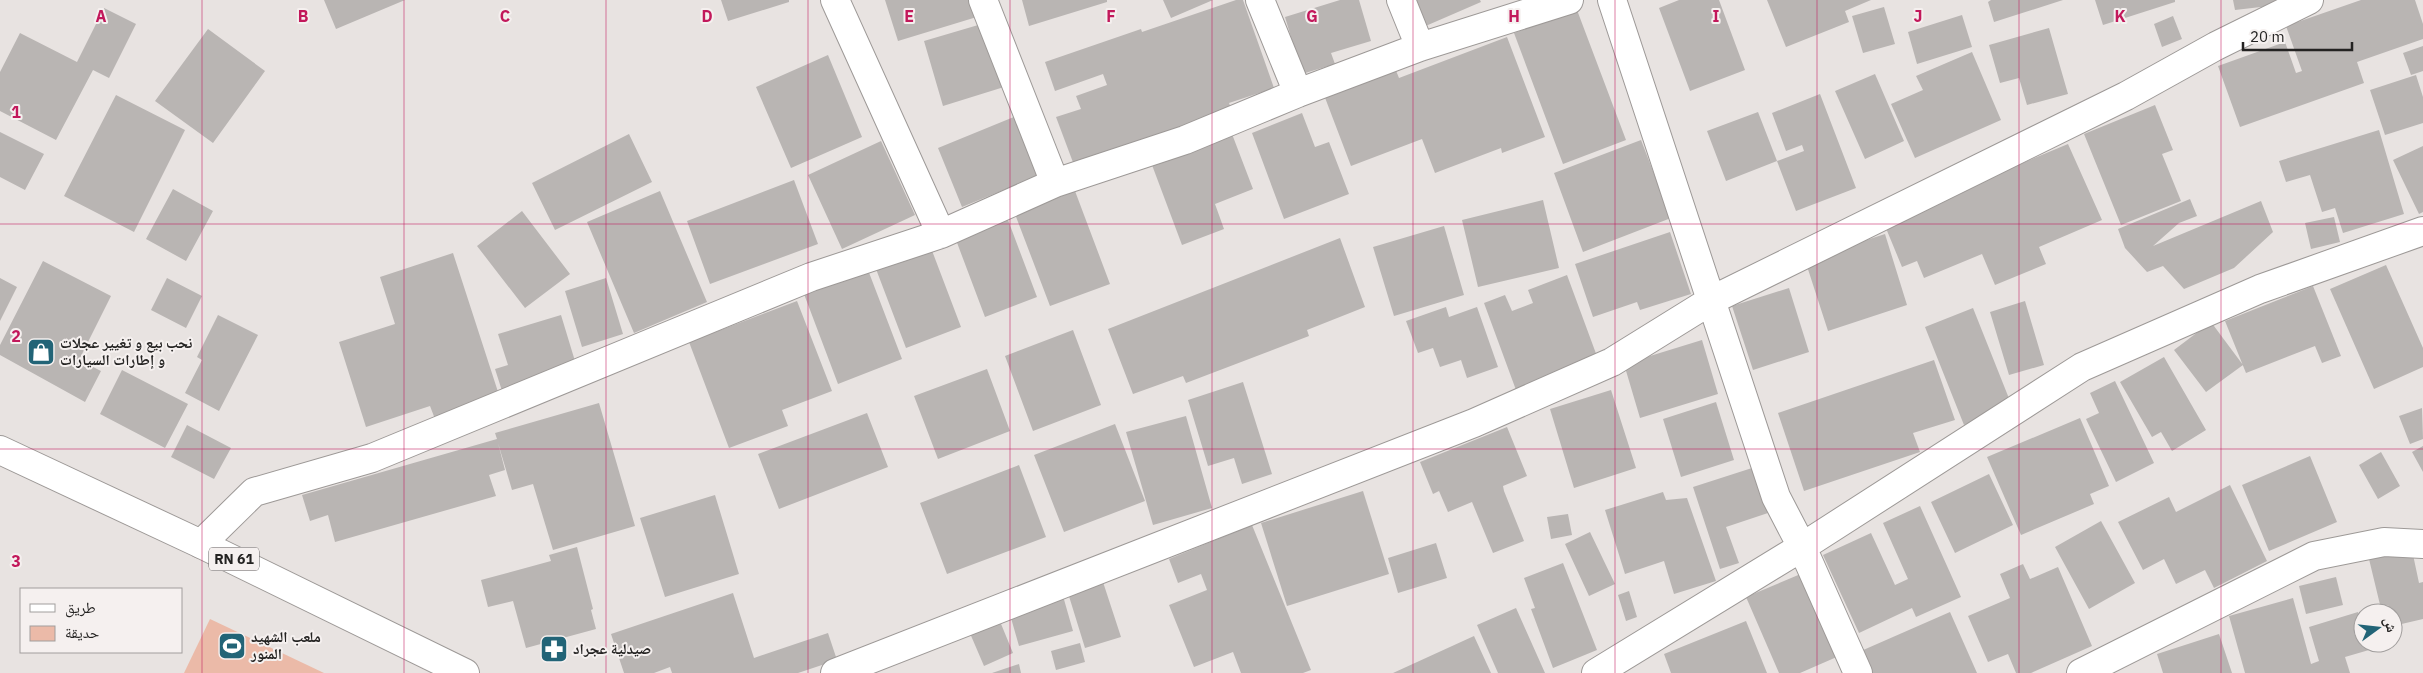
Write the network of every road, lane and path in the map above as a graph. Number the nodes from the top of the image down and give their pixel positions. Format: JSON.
{"nodes":[{"id":1,"x":835,"y":0,"type":"edge"},
{"id":2,"x":983,"y":0,"type":"edge"},
{"id":3,"x":1260,"y":0,"type":"edge"},
{"id":4,"x":1401,"y":0,"type":"edge"},
{"id":5,"x":1569,"y":0,"type":"edge"},
{"id":6,"x":1612,"y":0,"type":"edge"},
{"id":7,"x":2309,"y":0,"type":"edge"},
{"id":8,"x":1420,"y":48,"type":"junction"},
{"id":9,"x":1298,"y":93,"type":"junction"},
{"id":10,"x":1055,"y":183,"type":"junction"},
{"id":11,"x":2423,"y":231,"type":"edge"},
{"id":12,"x":941,"y":234,"type":"junction"},
{"id":13,"x":1712,"y":300,"type":"junction"},
{"id":14,"x":0,"y":450,"type":"edge"},
{"id":15,"x":202,"y":544,"type":"junction"},
{"id":16,"x":2423,"y":544,"type":"edge"},
{"id":17,"x":1802,"y":546,"type":"junction"},
{"id":18,"x":465,"y":673,"type":"edge"},
{"id":19,"x":835,"y":673,"type":"edge"},
{"id":20,"x":1596,"y":673,"type":"edge"},
{"id":21,"x":1858,"y":673,"type":"edge"},
{"id":22,"x":2081,"y":673,"type":"edge"}],
"edges":[{"from":1,"to":12,"type":"street"},
{"from":2,"to":10,"type":"street"},
{"from":3,"to":9,"type":"street"},
{"from":4,"to":8,"type":"street"},
{"from":5,"to":8,"type":"street"},
{"from":6,"to":13,"type":"street"},
{"from":7,"to":13,"type":"street"},
{"from":8,"to":9,"type":"street"},
{"from":9,"to":10,"type":"street"},
{"from":10,"to":12,"type":"street"},
{"from":11,"to":17,"type":"street"},
{"from":12,"to":15,"type":"street"},
{"from":13,"to":17,"type":"street"},
{"from":13,"to":19,"type":"street"},
{"from":14,"to":15,"type":"street","number":"RN 61"},
{"from":15,"to":18,"type":"street","number":"RN 61"},
{"from":16,"to":22,"type":"street"},
{"from":17,"to":20,"type":"street"},
{"from":17,"to":21,"type":"street"}]}
